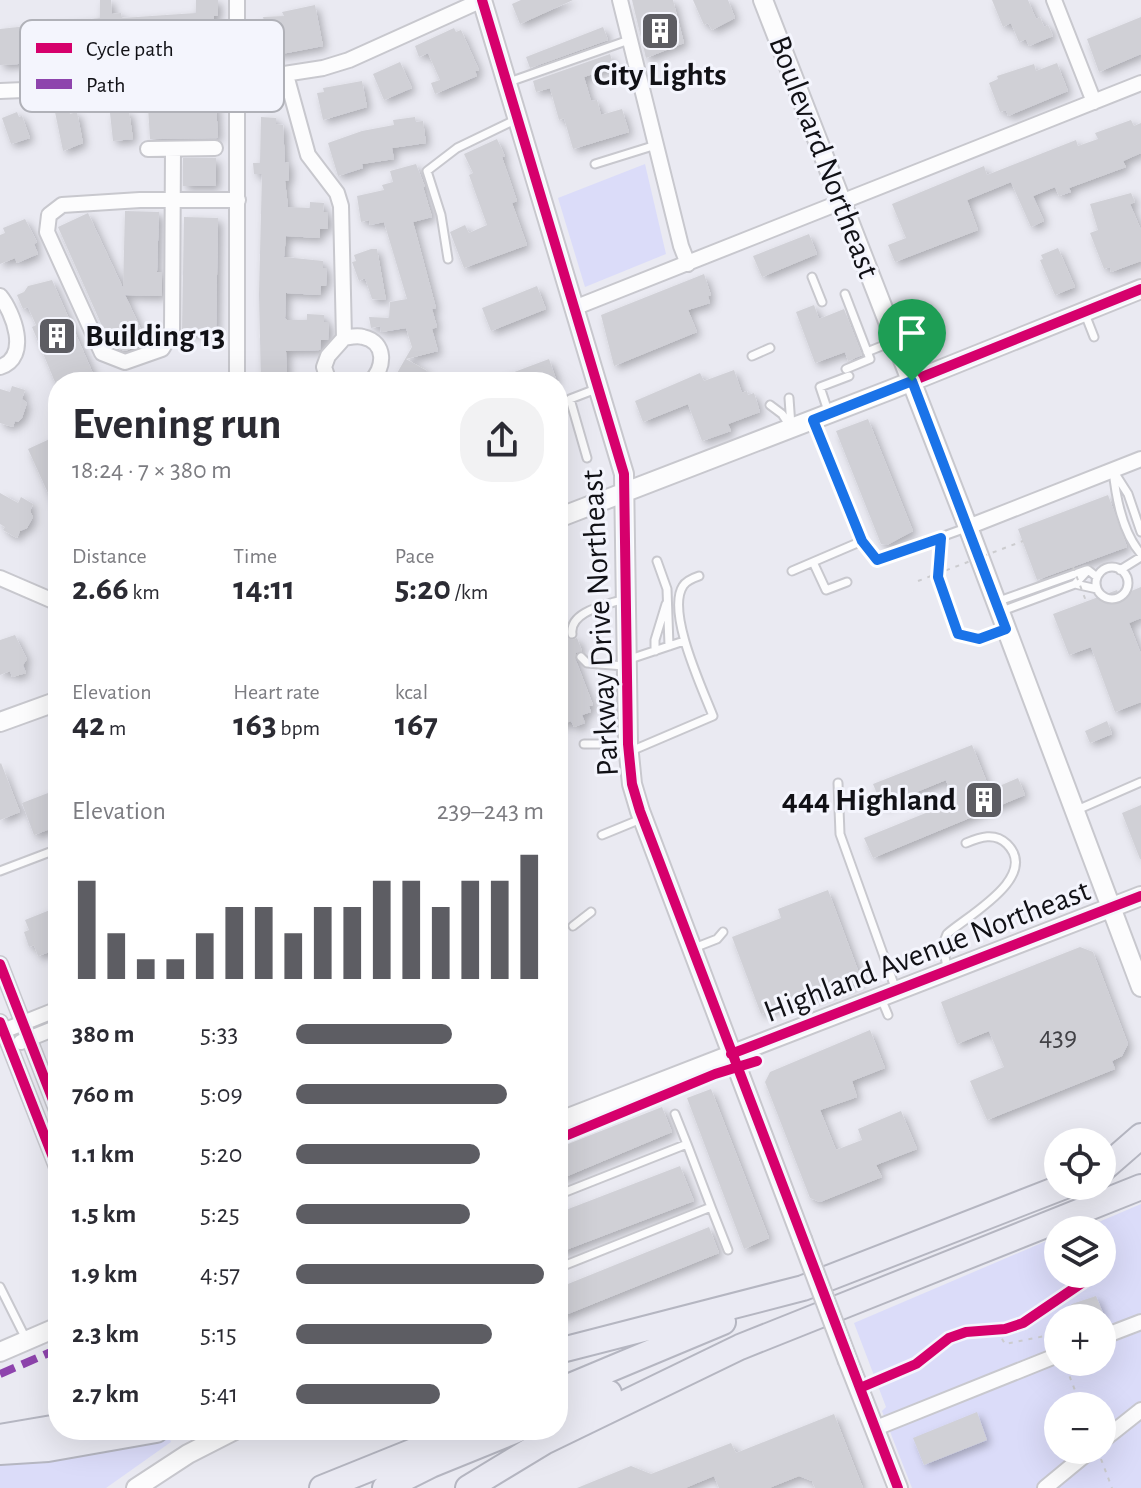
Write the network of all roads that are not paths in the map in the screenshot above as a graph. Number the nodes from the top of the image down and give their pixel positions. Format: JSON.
{"nodes":[{"id":1,"x":237,"y":0,"type":"edge"},
{"id":2,"x":482,"y":0,"type":"edge"},
{"id":3,"x":620,"y":0,"type":"edge"},
{"id":4,"x":763,"y":0,"type":"edge"},
{"id":5,"x":1054,"y":0,"type":"edge"},
{"id":6,"x":237,"y":20,"type":"edge"},
{"id":7,"x":630,"y":40,"type":"junction"},
{"id":8,"x":286,"y":75,"type":"joint"},
{"id":9,"x":506,"y":83,"type":"junction"},
{"id":10,"x":1141,"y":83,"type":"edge"},
{"id":11,"x":20,"y":90,"type":"edge"},
{"id":12,"x":0,"y":91,"type":"edge"},
{"id":13,"x":1094,"y":102,"type":"junction"},
{"id":14,"x":238,"y":112,"type":"edge"},
{"id":15,"x":517,"y":119,"type":"junction"},
{"id":16,"x":656,"y":145,"type":"junction"},
{"id":17,"x":215,"y":148,"type":"dead end"},
{"id":18,"x":148,"y":149,"type":"dead end"},
{"id":19,"x":173,"y":149,"type":"junction"},
{"id":20,"x":595,"y":164,"type":"dead end"},
{"id":21,"x":174,"y":199,"type":"junction"},
{"id":22,"x":238,"y":200,"type":"junction"},
{"id":23,"x":842,"y":201,"type":"junction"},
{"id":24,"x":448,"y":259,"type":"dead end"},
{"id":25,"x":688,"y":264,"type":"junction"},
{"id":26,"x":812,"y":277,"type":"dead end"},
{"id":27,"x":1141,"y":289,"type":"edge"},
{"id":28,"x":845,"y":294,"type":"dead end"},
{"id":29,"x":0,"y":296,"type":"edge"},
{"id":30,"x":822,"y":302,"type":"dead end"},
{"id":31,"x":574,"y":308,"type":"junction"},
{"id":32,"x":1084,"y":312,"type":"junction"},
{"id":33,"x":1094,"y":337,"type":"dead end"},
{"id":34,"x":344,"y":338,"type":"junction"},
{"id":35,"x":896,"y":340,"type":"junction"},
{"id":36,"x":770,"y":348,"type":"dead end"},
{"id":37,"x":867,"y":352,"type":"junction"},
{"id":38,"x":752,"y":356,"type":"dead end"},
{"id":39,"x":0,"y":367,"type":"edge"},
{"id":40,"x":237,"y":372,"type":"edge"},
{"id":41,"x":326,"y":372,"type":"edge"},
{"id":42,"x":380,"y":372,"type":"edge"},
{"id":43,"x":912,"y":381,"type":"junction"},
{"id":44,"x":598,"y":389,"type":"junction"},
{"id":45,"x":789,"y":398,"type":"dead end"},
{"id":46,"x":570,"y":399,"type":"joint"},
{"id":47,"x":770,"y":405,"type":"dead end"},
{"id":48,"x":821,"y":417,"type":"junction"},
{"id":49,"x":792,"y":428,"type":"junction"},
{"id":50,"x":587,"y":458,"type":"dead end"},
{"id":51,"x":1141,"y":459,"type":"edge"},
{"id":52,"x":1113,"y":470,"type":"junction"},
{"id":53,"x":625,"y":493,"type":"junction"},
{"id":54,"x":568,"y":514,"type":"edge"},
{"id":55,"x":968,"y":527,"type":"junction"},
{"id":56,"x":1141,"y":532,"type":"edge"},
{"id":57,"x":941,"y":538,"type":"junction"},
{"id":58,"x":862,"y":541,"type":"junction"},
{"id":59,"x":1141,"y":555,"type":"edge"},
{"id":60,"x":657,"y":561,"type":"dead end"},
{"id":61,"x":813,"y":562,"type":"junction"},
{"id":62,"x":1088,"y":570,"type":"junction"},
{"id":63,"x":1120,"y":570,"type":"junction"},
{"id":64,"x":792,"y":571,"type":"dead end"},
{"id":65,"x":699,"y":576,"type":"dead end"},
{"id":66,"x":1097,"y":577,"type":"junction"},
{"id":67,"x":0,"y":578,"type":"edge"},
{"id":68,"x":847,"y":582,"type":"dead end"},
{"id":69,"x":1075,"y":584,"type":"junction"},
{"id":70,"x":1097,"y":589,"type":"junction"},
{"id":71,"x":627,"y":598,"type":"junction"},
{"id":72,"x":668,"y":598,"type":"junction"},
{"id":73,"x":48,"y":599,"type":"edge"},
{"id":74,"x":1001,"y":614,"type":"junction"},
{"id":75,"x":572,"y":634,"type":"dead end"},
{"id":76,"x":684,"y":641,"type":"junction"},
{"id":77,"x":669,"y":646,"type":"junction"},
{"id":78,"x":655,"y":651,"type":"junction"},
{"id":79,"x":581,"y":657,"type":"dead end"},
{"id":80,"x":628,"y":663,"type":"junction"},
{"id":81,"x":48,"y":705,"type":"edge"},
{"id":82,"x":0,"y":722,"type":"edge"},
{"id":83,"x":584,"y":744,"type":"dead end"},
{"id":84,"x":629,"y":748,"type":"junction"},
{"id":85,"x":1141,"y":782,"type":"edge"},
{"id":86,"x":838,"y":783,"type":"dead end"},
{"id":87,"x":1075,"y":811,"type":"junction"},
{"id":88,"x":643,"y":819,"type":"junction"},
{"id":89,"x":602,"y":835,"type":"dead end"},
{"id":90,"x":966,"y":843,"type":"dead end"},
{"id":91,"x":48,"y":853,"type":"edge"},
{"id":92,"x":0,"y":871,"type":"edge"},
{"id":93,"x":1141,"y":896,"type":"edge"},
{"id":94,"x":1111,"y":908,"type":"junction"},
{"id":95,"x":591,"y":912,"type":"dead end"},
{"id":96,"x":573,"y":926,"type":"dead end"},
{"id":97,"x":723,"y":932,"type":"dead end"},
{"id":98,"x":692,"y":949,"type":"junction"},
{"id":99,"x":0,"y":964,"type":"edge"},
{"id":100,"x":947,"y":971,"type":"junction"},
{"id":101,"x":1140,"y":983,"type":"edge"},
{"id":102,"x":888,"y":993,"type":"junction"},
{"id":103,"x":48,"y":1013,"type":"edge"},
{"id":104,"x":888,"y":1015,"type":"dead end"},
{"id":105,"x":23,"y":1024,"type":"junction"},
{"id":106,"x":1,"y":1028,"type":"edge"},
{"id":107,"x":48,"y":1031,"type":"edge"},
{"id":108,"x":29,"y":1038,"type":"junction"},
{"id":109,"x":5,"y":1048,"type":"edge"},
{"id":110,"x":731,"y":1054,"type":"junction"},
{"id":111,"x":48,"y":1087,"type":"edge"},
{"id":112,"x":675,"y":1114,"type":"dead end"},
{"id":113,"x":568,"y":1118,"type":"edge"},
{"id":114,"x":1141,"y":1136,"type":"edge"},
{"id":115,"x":687,"y":1144,"type":"junction"},
{"id":116,"x":48,"y":1147,"type":"edge"},
{"id":117,"x":1141,"y":1156,"type":"edge"},
{"id":118,"x":1116,"y":1158,"type":"edge"},
{"id":119,"x":1116,"y":1166,"type":"edge"},
{"id":120,"x":568,"y":1191,"type":"edge"},
{"id":121,"x":1134,"y":1192,"type":"edge"},
{"id":122,"x":1044,"y":1194,"type":"edge"},
{"id":123,"x":711,"y":1207,"type":"junction"},
{"id":124,"x":728,"y":1250,"type":"dead end"},
{"id":125,"x":568,"y":1264,"type":"edge"},
{"id":126,"x":0,"y":1287,"type":"edge"},
{"id":127,"x":803,"y":1288,"type":"junction"},
{"id":128,"x":1141,"y":1322,"type":"edge"},
{"id":129,"x":48,"y":1329,"type":"edge"},
{"id":130,"x":1116,"y":1332,"type":"edge"},
{"id":131,"x":27,"y":1341,"type":"junction"},
{"id":132,"x":740,"y":1347,"type":"junction"},
{"id":133,"x":568,"y":1348,"type":"edge"},
{"id":134,"x":0,"y":1352,"type":"edge"},
{"id":135,"x":1044,"y":1355,"type":"edge"},
{"id":136,"x":568,"y":1387,"type":"edge"},
{"id":137,"x":568,"y":1410,"type":"edge"},
{"id":138,"x":1141,"y":1410,"type":"edge"},
{"id":139,"x":876,"y":1428,"type":"junction"},
{"id":140,"x":48,"y":1429,"type":"edge"},
{"id":141,"x":568,"y":1430,"type":"edge"},
{"id":142,"x":1116,"y":1430,"type":"edge"},
{"id":143,"x":0,"y":1437,"type":"edge"},
{"id":144,"x":99,"y":1440,"type":"edge"},
{"id":145,"x":215,"y":1440,"type":"edge"},
{"id":146,"x":441,"y":1440,"type":"edge"},
{"id":147,"x":492,"y":1440,"type":"edge"},
{"id":148,"x":549,"y":1440,"type":"edge"},
{"id":149,"x":0,"y":1452,"type":"edge"},
{"id":150,"x":1076,"y":1464,"type":"edge"},
{"id":151,"x":136,"y":1488,"type":"edge"},
{"id":152,"x":322,"y":1488,"type":"edge"},
{"id":153,"x":385,"y":1488,"type":"edge"},
{"id":154,"x":468,"y":1488,"type":"edge"},
{"id":155,"x":898,"y":1488,"type":"edge"},
{"id":156,"x":1045,"y":1488,"type":"edge"}],
"edges":[{"from":1,"to":6,"type":"street"},
{"from":2,"to":8,"type":"street"},
{"from":2,"to":9,"type":"main road","name":"Parkway Drive Northeast"},
{"from":3,"to":7,"type":"street"},
{"from":4,"to":23,"type":"main road","name":"Boulevard Northeast"},
{"from":5,"to":13,"type":"street"},
{"from":7,"to":9,"type":"lane"},
{"from":7,"to":16,"type":"street"},
{"from":8,"to":34,"type":"street"},
{"from":9,"to":15,"type":"main road","name":"Parkway Drive Northeast"},
{"from":10,"to":13,"type":"street"},
{"from":11,"to":12,"type":"street"},
{"from":13,"to":23,"type":"street"},
{"from":14,"to":22,"type":"street"},
{"from":15,"to":24,"type":"lane"},
{"from":15,"to":31,"type":"main road","name":"Parkway Drive Northeast"},
{"from":16,"to":20,"type":"lane"},
{"from":16,"to":25,"type":"street"},
{"from":17,"to":19,"type":"street"},
{"from":18,"to":19,"type":"street"},
{"from":19,"to":21,"type":"street"},
{"from":21,"to":21,"type":"street"},
{"from":21,"to":22,"type":"street"},
{"from":22,"to":40,"type":"street"},
{"from":23,"to":25,"type":"street"},
{"from":23,"to":35,"type":"main road","name":"Boulevard Northeast"},
{"from":25,"to":31,"type":"street"},
{"from":26,"to":30,"type":"lane"},
{"from":27,"to":32,"type":"main road"},
{"from":28,"to":37,"type":"lane"},
{"from":29,"to":39,"type":"street"},
{"from":31,"to":44,"type":"main road","name":"Parkway Drive Northeast"},
{"from":32,"to":33,"type":"lane"},
{"from":32,"to":43,"type":"main road"},
{"from":34,"to":41,"type":"street"},
{"from":34,"to":42,"type":"street"},
{"from":35,"to":37,"type":"lane"},
{"from":35,"to":43,"type":"main road","name":"Boulevard Northeast"},
{"from":36,"to":38,"type":"lane"},
{"from":37,"to":48,"type":"lane"},
{"from":43,"to":48,"type":"main road"},
{"from":43,"to":55,"type":"main road","name":"Boulevard Northeast"},
{"from":44,"to":46,"type":"lane"},
{"from":44,"to":53,"type":"main road","name":"Parkway Drive Northeast"},
{"from":45,"to":49,"type":"lane"},
{"from":46,"to":50,"type":"lane"},
{"from":47,"to":49,"type":"lane"},
{"from":48,"to":49,"type":"main road"},
{"from":48,"to":58,"type":"lane"},
{"from":49,"to":53,"type":"main road"},
{"from":51,"to":52,"type":"street"},
{"from":52,"to":55,"type":"street"},
{"from":52,"to":56,"type":"lane"},
{"from":52,"to":59,"type":"lane"},
{"from":53,"to":54,"type":"main road"},
{"from":53,"to":71,"type":"main road","name":"Parkway Drive Northeast"},
{"from":55,"to":57,"type":"lane"},
{"from":55,"to":74,"type":"main road","name":"Boulevard Northeast"},
{"from":57,"to":58,"type":"lane"},
{"from":57,"to":74,"type":"lane"},
{"from":58,"to":61,"type":"lane"},
{"from":59,"to":63,"type":"lane"},
{"from":60,"to":72,"type":"lane"},
{"from":61,"to":64,"type":"lane"},
{"from":61,"to":68,"type":"lane"},
{"from":62,"to":66,"type":"lane"},
{"from":62,"to":69,"type":"lane"},
{"from":62,"to":74,"type":"lane"},
{"from":63,"to":66,"type":"lane"},
{"from":63,"to":70,"type":"lane"},
{"from":65,"to":76,"type":"lane"},
{"from":66,"to":70,"type":"lane"},
{"from":67,"to":73,"type":"street"},
{"from":69,"to":70,"type":"lane"},
{"from":69,"to":74,"type":"lane"},
{"from":71,"to":75,"type":"lane"},
{"from":71,"to":80,"type":"main road","name":"Parkway Drive Northeast"},
{"from":72,"to":77,"type":"lane"},
{"from":72,"to":78,"type":"lane"},
{"from":74,"to":87,"type":"main road","name":"Boulevard Northeast"},
{"from":76,"to":77,"type":"lane"},
{"from":76,"to":84,"type":"lane"},
{"from":77,"to":78,"type":"lane"},
{"from":78,"to":80,"type":"lane"},
{"from":79,"to":80,"type":"lane"},
{"from":80,"to":84,"type":"main road","name":"Parkway Drive Northeast"},
{"from":81,"to":82,"type":"main road"},
{"from":83,"to":84,"type":"lane"},
{"from":84,"to":88,"type":"main road","name":"Parkway Drive Northeast"},
{"from":85,"to":87,"type":"lane"},
{"from":86,"to":102,"type":"lane"},
{"from":87,"to":94,"type":"main road","name":"Boulevard Northeast"},
{"from":88,"to":89,"type":"lane"},
{"from":88,"to":98,"type":"main road","name":"Parkway Drive Northeast"},
{"from":90,"to":100,"type":"lane"},
{"from":91,"to":92,"type":"lane"},
{"from":93,"to":94,"type":"main road","name":"Highland Avenue Northeast"},
{"from":94,"to":100,"type":"main road","name":"Highland Avenue Northeast"},
{"from":94,"to":101,"type":"main road","name":"Boulevard Northeast"},
{"from":95,"to":96,"type":"lane"},
{"from":97,"to":98,"type":"lane"},
{"from":98,"to":110,"type":"main road","name":"Parkway Drive Northeast"},
{"from":99,"to":105,"type":"street"},
{"from":100,"to":102,"type":"main road","name":"Highland Avenue Northeast"},
{"from":102,"to":104,"type":"lane"},
{"from":102,"to":110,"type":"main road","name":"Highland Avenue Northeast"},
{"from":103,"to":105,"type":"street"},
{"from":105,"to":106,"type":"street"},
{"from":105,"to":108,"type":"street"},
{"from":106,"to":109,"type":"street"},
{"from":107,"to":108,"type":"street"},
{"from":108,"to":109,"type":"street"},
{"from":108,"to":111,"type":"street"},
{"from":109,"to":116,"type":"street"},
{"from":110,"to":113,"type":"main road","name":"Highland Avenue Northeast"},
{"from":110,"to":139,"type":"main road","name":"Parkway Drive Northeast","bridge":true},
{"from":112,"to":115,"type":"lane"},
{"from":114,"to":118,"type":"highway"},
{"from":115,"to":120,"type":"lane"},
{"from":115,"to":123,"type":"lane"},
{"from":117,"to":119,"type":"highway"},
{"from":121,"to":132,"type":"highway"},
{"from":122,"to":127,"type":"highway"},
{"from":123,"to":124,"type":"lane"},
{"from":123,"to":125,"type":"lane"},
{"from":126,"to":131,"type":"lane"},
{"from":127,"to":133,"type":"highway"},
{"from":127,"to":136,"type":"highway"},
{"from":128,"to":130,"type":"street"},
{"from":129,"to":131,"type":"main road"},
{"from":131,"to":134,"type":"main road"},
{"from":132,"to":137,"type":"highway"},
{"from":132,"to":141,"type":"highway"},
{"from":135,"to":139,"type":"street"},
{"from":138,"to":142,"type":"street"},
{"from":139,"to":155,"type":"main road","name":"Parkway Drive Northeast"},
{"from":140,"to":143,"type":"highway"},
{"from":144,"to":149,"type":"highway"},
{"from":145,"to":151,"type":"main road"},
{"from":146,"to":152,"type":"highway"},
{"from":147,"to":153,"type":"highway"},
{"from":148,"to":154,"type":"highway"},
{"from":150,"to":156,"type":"street"}]}
